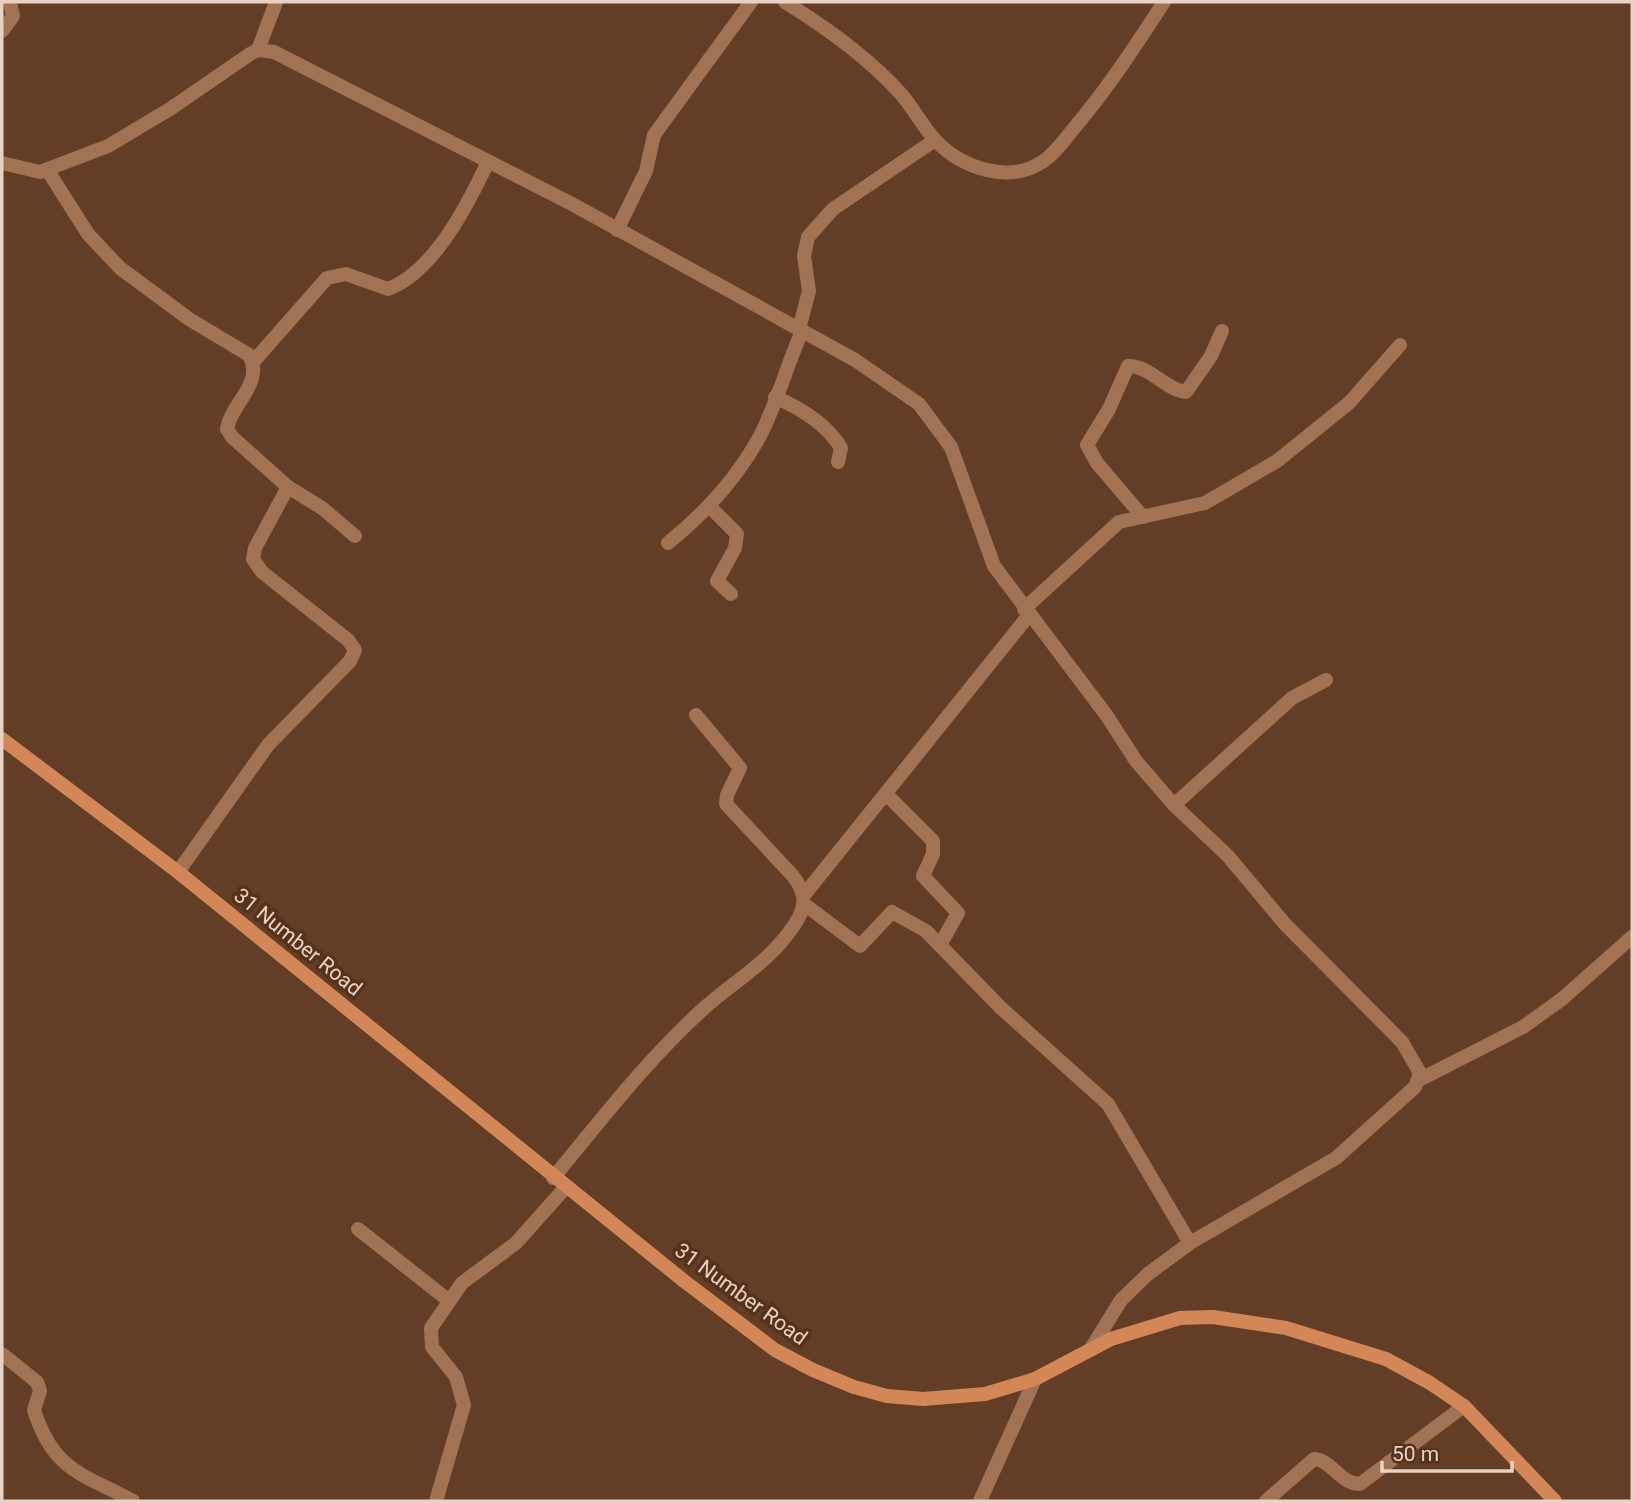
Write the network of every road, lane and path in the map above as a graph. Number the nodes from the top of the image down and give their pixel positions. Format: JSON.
{"nodes":[{"id":1,"x":10,"y":2,"type":"edge"},
{"id":2,"x":276,"y":2,"type":"edge"},
{"id":3,"x":751,"y":2,"type":"edge"},
{"id":4,"x":785,"y":2,"type":"edge"},
{"id":5,"x":1164,"y":2,"type":"edge"},
{"id":6,"x":2,"y":31,"type":"edge"},
{"id":7,"x":258,"y":50,"type":"junction"},
{"id":8,"x":935,"y":140,"type":"junction"},
{"id":9,"x":488,"y":162,"type":"junction"},
{"id":10,"x":2,"y":163,"type":"edge"},
{"id":11,"x":48,"y":171,"type":"junction"},
{"id":12,"x":617,"y":230,"type":"junction"},
{"id":13,"x":801,"y":330,"type":"junction"},
{"id":14,"x":1222,"y":331,"type":"dead end"},
{"id":15,"x":1401,"y":345,"type":"dead end"},
{"id":16,"x":253,"y":362,"type":"junction"},
{"id":17,"x":775,"y":397,"type":"junction"},
{"id":18,"x":838,"y":462,"type":"dead end"},
{"id":19,"x":288,"y":487,"type":"junction"},
{"id":20,"x":709,"y":506,"type":"junction"},
{"id":21,"x":1143,"y":517,"type":"junction"},
{"id":22,"x":355,"y":536,"type":"dead end"},
{"id":23,"x":668,"y":543,"type":"dead end"},
{"id":24,"x":731,"y":594,"type":"dead end"},
{"id":25,"x":1027,"y":612,"type":"junction"},
{"id":26,"x":1326,"y":680,"type":"dead end"},
{"id":27,"x":696,"y":715,"type":"dead end"},
{"id":28,"x":2,"y":739,"type":"edge"},
{"id":29,"x":887,"y":795,"type":"junction"},
{"id":30,"x":1174,"y":805,"type":"junction"},
{"id":31,"x":178,"y":872,"type":"junction"},
{"id":32,"x":804,"y":899,"type":"junction"},
{"id":33,"x":1632,"y":937,"type":"edge"},
{"id":34,"x":940,"y":945,"type":"junction"},
{"id":35,"x":1419,"y":1080,"type":"junction"},
{"id":36,"x":553,"y":1178,"type":"junction"},
{"id":37,"x":565,"y":1188,"type":"junction"},
{"id":38,"x":358,"y":1229,"type":"dead end"},
{"id":39,"x":1190,"y":1243,"type":"junction"},
{"id":40,"x":448,"y":1300,"type":"junction"},
{"id":41,"x":1092,"y":1347,"type":"junction"},
{"id":42,"x":2,"y":1354,"type":"edge"},
{"id":43,"x":1035,"y":1378,"type":"junction"},
{"id":44,"x":1464,"y":1406,"type":"junction"},
{"id":45,"x":133,"y":1501,"type":"edge"},
{"id":46,"x":436,"y":1501,"type":"edge"},
{"id":47,"x":980,"y":1501,"type":"edge"},
{"id":48,"x":1266,"y":1501,"type":"edge"},
{"id":49,"x":1555,"y":1501,"type":"edge"}],
"edges":[{"from":1,"to":6,"type":"street"},
{"from":2,"to":7,"type":"street"},
{"from":3,"to":12,"type":"street"},
{"from":4,"to":8,"type":"street"},
{"from":5,"to":8,"type":"street"},
{"from":7,"to":9,"type":"street"},
{"from":7,"to":11,"type":"street"},
{"from":8,"to":13,"type":"street"},
{"from":9,"to":12,"type":"street"},
{"from":9,"to":16,"type":"street"},
{"from":10,"to":11,"type":"street"},
{"from":11,"to":16,"type":"street"},
{"from":12,"to":13,"type":"street"},
{"from":13,"to":17,"type":"street"},
{"from":13,"to":25,"type":"street"},
{"from":14,"to":21,"type":"street"},
{"from":15,"to":21,"type":"street"},
{"from":16,"to":19,"type":"street"},
{"from":17,"to":18,"type":"street"},
{"from":17,"to":20,"type":"street"},
{"from":19,"to":22,"type":"street"},
{"from":19,"to":31,"type":"street"},
{"from":20,"to":23,"type":"street"},
{"from":20,"to":24,"type":"street"},
{"from":21,"to":25,"type":"street"},
{"from":25,"to":29,"type":"street"},
{"from":25,"to":30,"type":"street"},
{"from":26,"to":30,"type":"street"},
{"from":27,"to":32,"type":"street"},
{"from":28,"to":31,"type":"main road","name":"31 Number Road"},
{"from":29,"to":32,"type":"street"},
{"from":29,"to":34,"type":"street"},
{"from":30,"to":35,"type":"street"},
{"from":31,"to":36,"type":"main road","name":"31 Number Road"},
{"from":32,"to":34,"type":"street"},
{"from":32,"to":36,"type":"street"},
{"from":33,"to":35,"type":"street"},
{"from":34,"to":39,"type":"street"},
{"from":35,"to":39,"type":"street"},
{"from":36,"to":37,"type":"main road","name":"31 Number Road"},
{"from":37,"to":40,"type":"street"},
{"from":37,"to":43,"type":"main road","name":"31 Number Road"},
{"from":38,"to":40,"type":"street"},
{"from":39,"to":41,"type":"street"},
{"from":40,"to":46,"type":"street"},
{"from":41,"to":43,"type":"main road","name":"31 Number Road"},
{"from":41,"to":44,"type":"main road","name":"31 Number Road"},
{"from":42,"to":45,"type":"street"},
{"from":43,"to":47,"type":"street"},
{"from":44,"to":48,"type":"street"},
{"from":44,"to":49,"type":"main road","name":"31 Number Road"}]}
